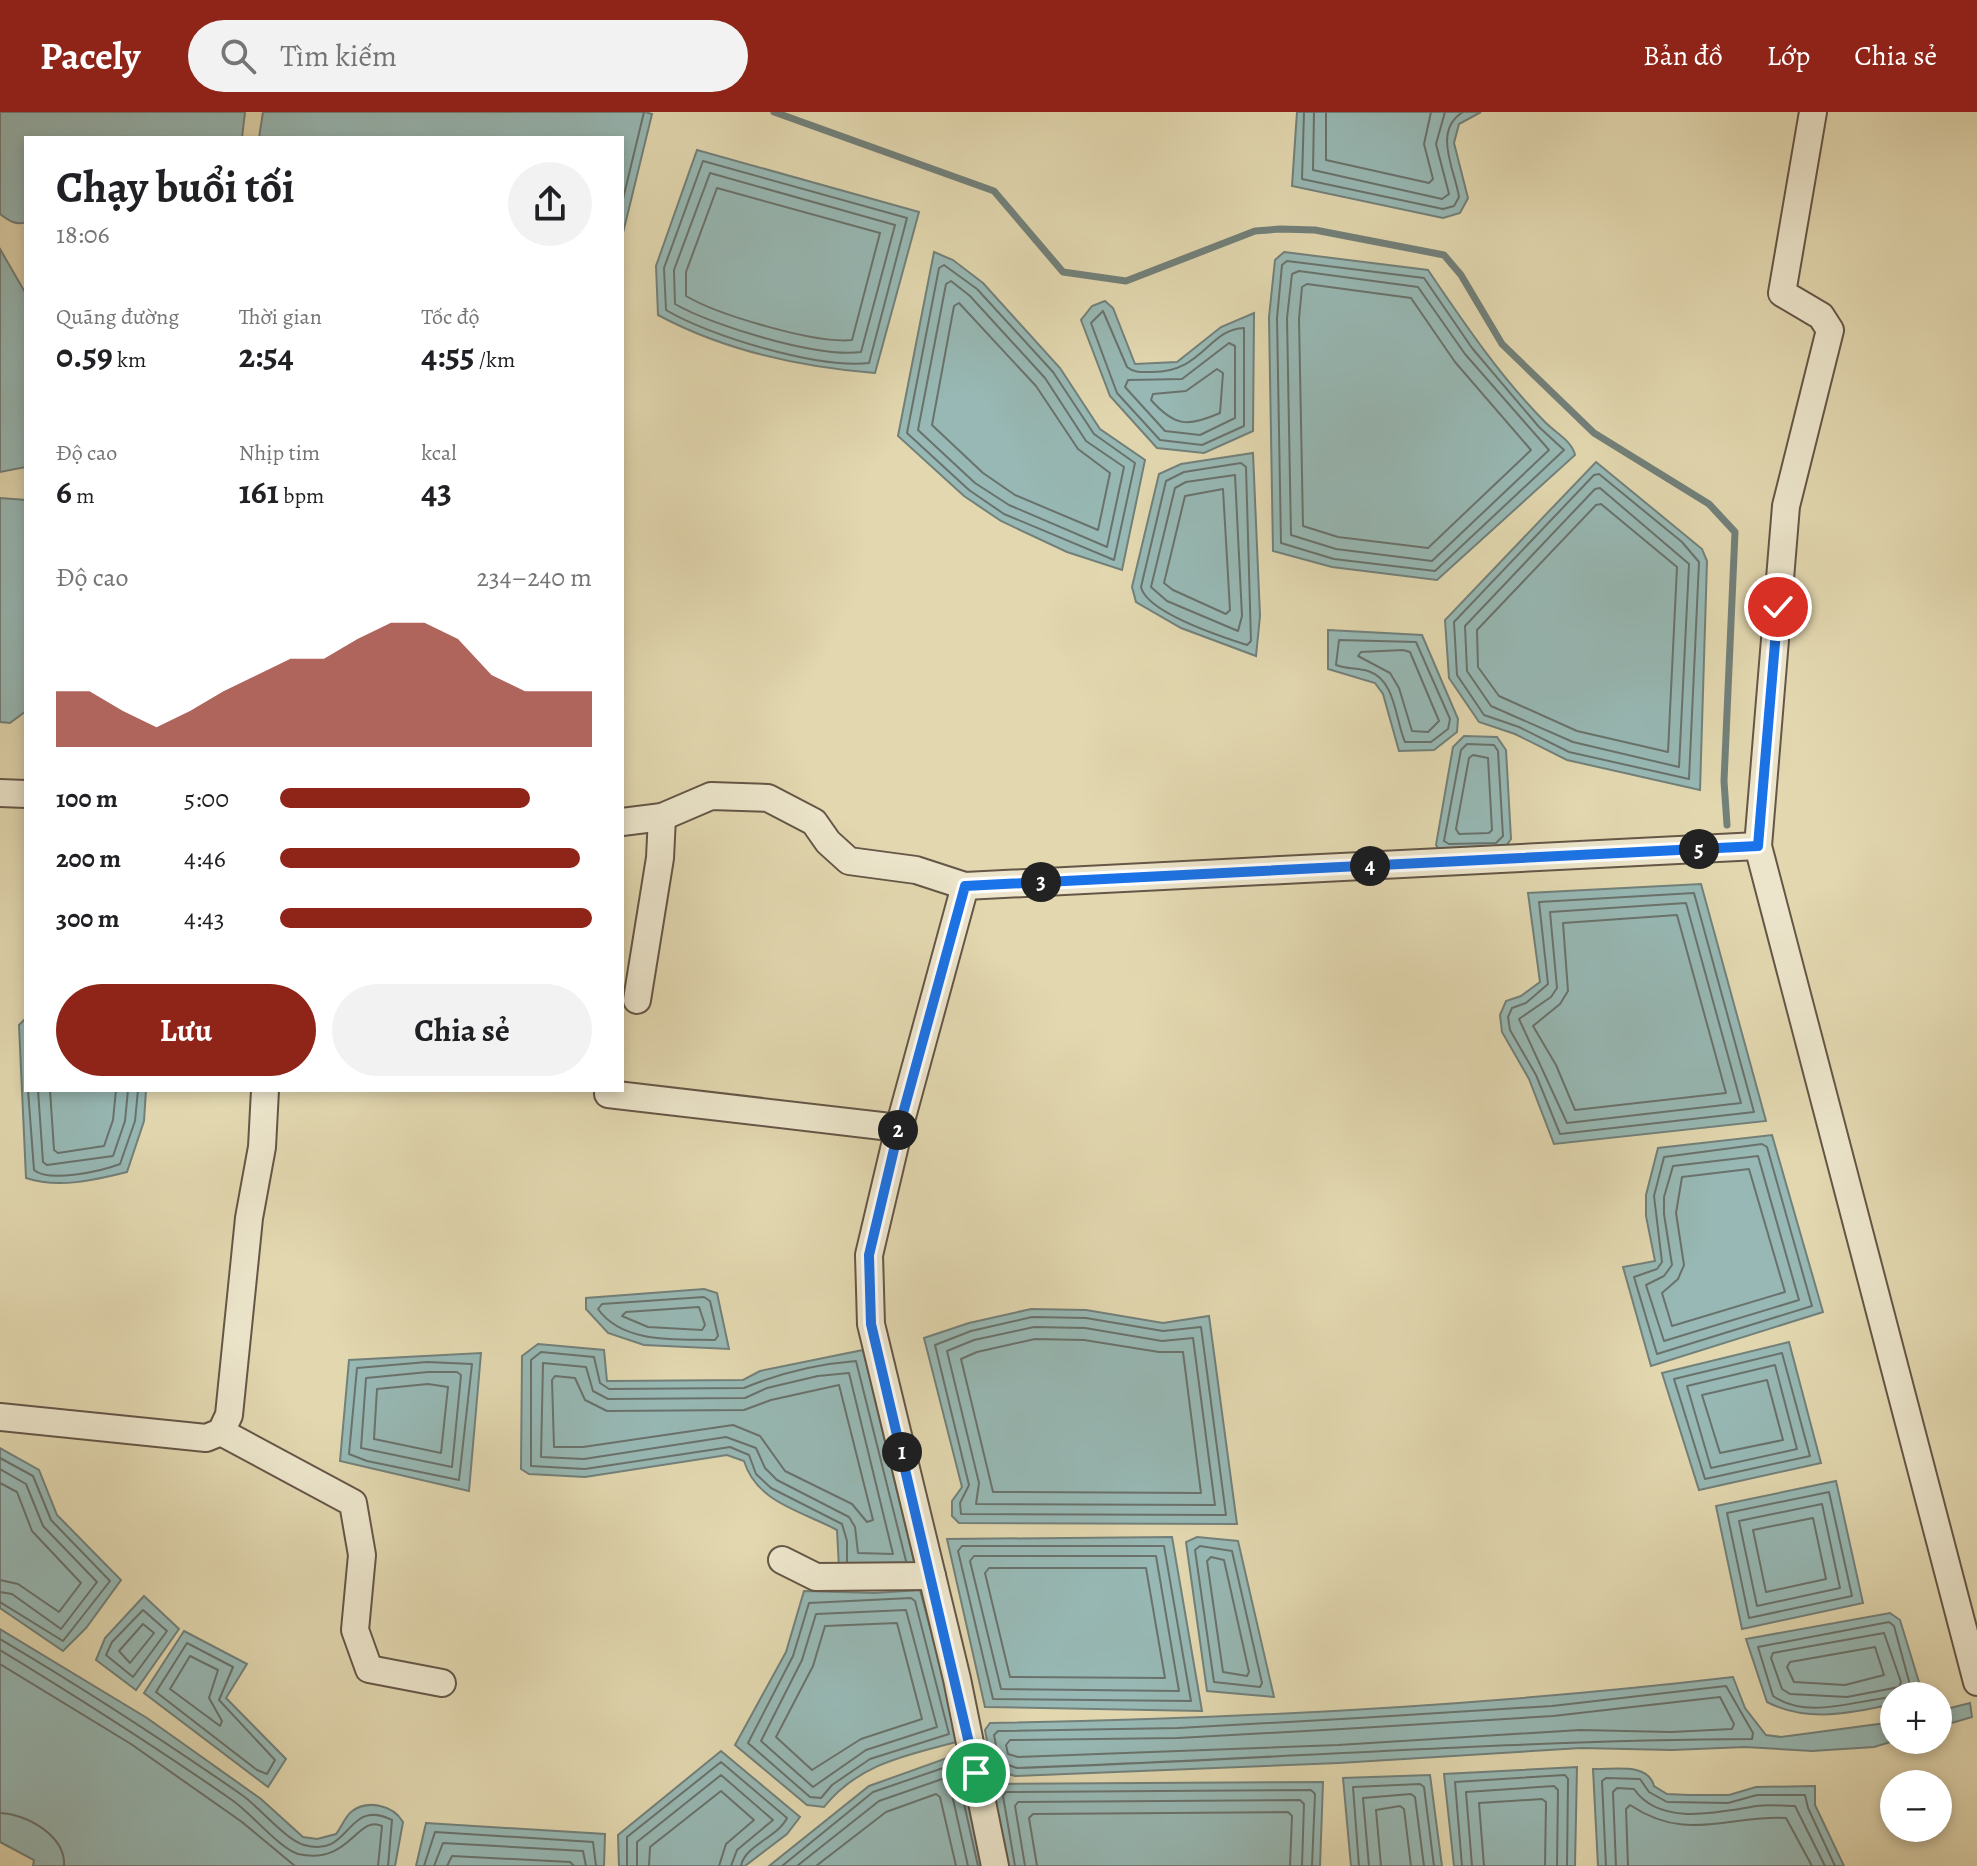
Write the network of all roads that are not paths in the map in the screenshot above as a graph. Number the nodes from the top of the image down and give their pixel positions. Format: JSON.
{"nodes":[{"id":1,"x":1813,"y":112,"type":"edge"},
{"id":2,"x":0,"y":793,"type":"edge"},
{"id":3,"x":24,"y":794,"type":"edge"},
{"id":4,"x":662,"y":817,"type":"junction"},
{"id":5,"x":624,"y":822,"type":"edge"},
{"id":6,"x":1758,"y":846,"type":"junction"},
{"id":7,"x":965,"y":886,"type":"junction"},
{"id":8,"x":637,"y":1000,"type":"dead end"},
{"id":9,"x":265,"y":1092,"type":"edge"},
{"id":10,"x":608,"y":1094,"type":"dead end"},
{"id":11,"x":899,"y":1128,"type":"junction"},
{"id":12,"x":0,"y":1417,"type":"edge"},
{"id":13,"x":221,"y":1432,"type":"junction"},
{"id":14,"x":782,"y":1560,"type":"dead end"},
{"id":15,"x":932,"y":1576,"type":"junction"},
{"id":16,"x":1977,"y":1682,"type":"edge"},
{"id":17,"x":442,"y":1683,"type":"dead end"},
{"id":18,"x":995,"y":1866,"type":"edge"}],
"edges":[{"from":1,"to":6,"type":"street"},
{"from":2,"to":3,"type":"street"},
{"from":4,"to":5,"type":"street"},
{"from":4,"to":7,"type":"street"},
{"from":4,"to":8,"type":"street"},
{"from":6,"to":7,"type":"street"},
{"from":6,"to":16,"type":"street"},
{"from":7,"to":11,"type":"street"},
{"from":9,"to":13,"type":"street"},
{"from":10,"to":11,"type":"street"},
{"from":11,"to":15,"type":"street"},
{"from":12,"to":13,"type":"street"},
{"from":13,"to":17,"type":"street"},
{"from":14,"to":15,"type":"street"},
{"from":15,"to":18,"type":"street"}]}
